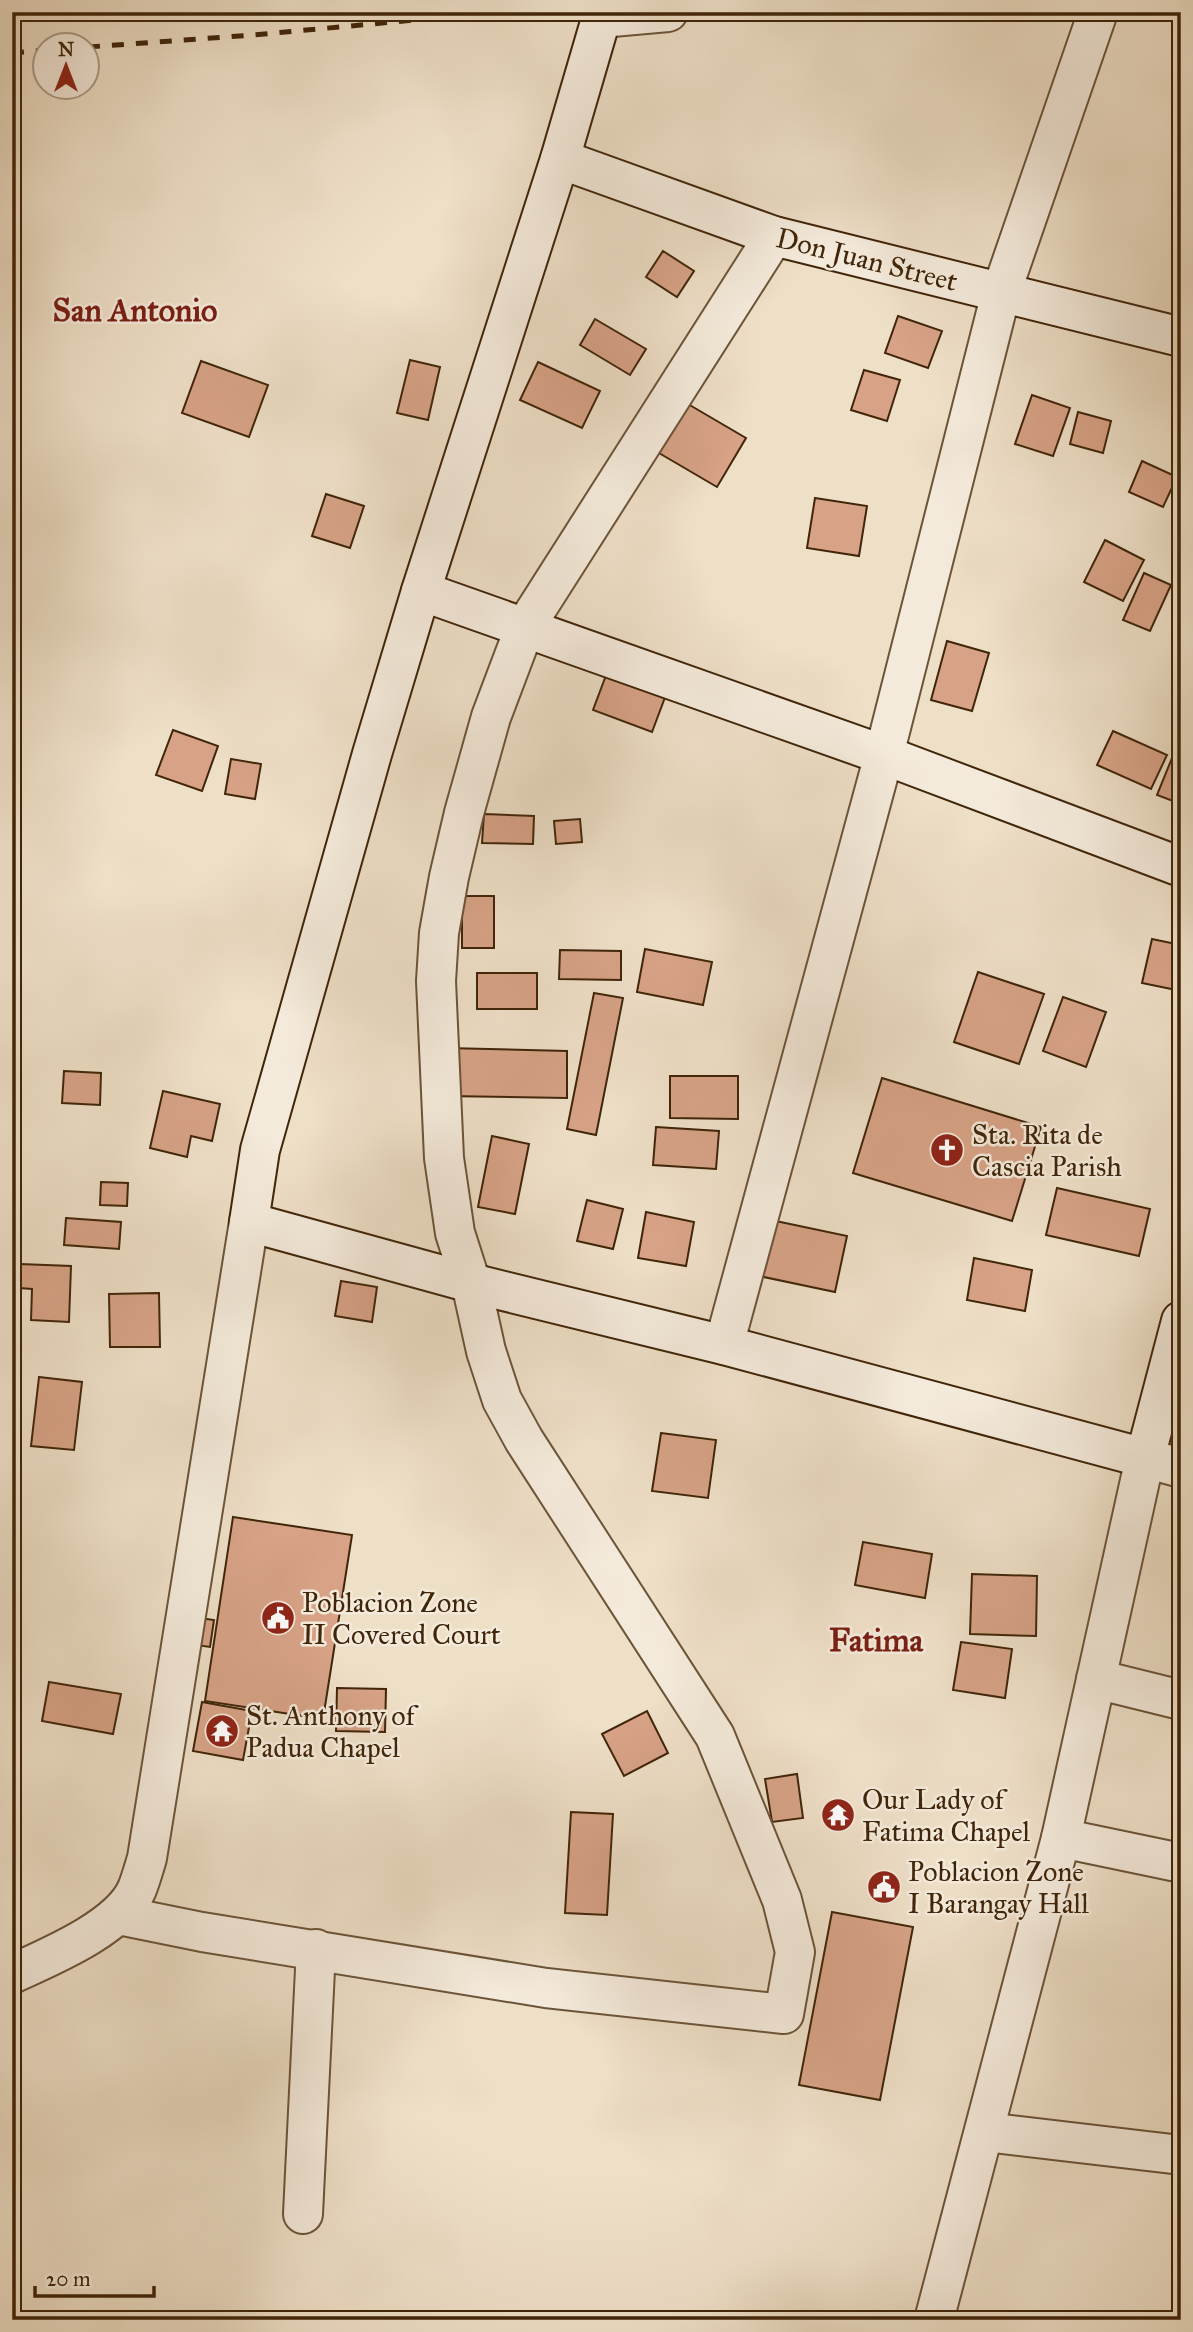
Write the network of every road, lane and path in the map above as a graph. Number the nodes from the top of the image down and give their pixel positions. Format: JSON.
{"nodes":[{"id":1,"x":667,"y":12,"type":"edge"},
{"id":2,"x":1098,"y":12,"type":"edge"},
{"id":3,"x":602,"y":15,"type":"edge"},
{"id":4,"x":560,"y":159,"type":"junction"},
{"id":5,"x":774,"y":236,"type":"junction"},
{"id":6,"x":1001,"y":293,"type":"junction"},
{"id":7,"x":1181,"y":337,"type":"edge"},
{"id":8,"x":421,"y":591,"type":"junction"},
{"id":9,"x":526,"y":628,"type":"junction"},
{"id":10,"x":884,"y":755,"type":"junction"},
{"id":11,"x":1181,"y":867,"type":"edge"},
{"id":12,"x":249,"y":1222,"type":"junction"},
{"id":13,"x":471,"y":1283,"type":"junction"},
{"id":14,"x":1181,"y":1321,"type":"edge"},
{"id":15,"x":724,"y":1345,"type":"junction"},
{"id":16,"x":1163,"y":1463,"type":"edge"},
{"id":17,"x":1096,"y":1679,"type":"junction"},
{"id":18,"x":1181,"y":1700,"type":"edge"},
{"id":19,"x":1061,"y":1838,"type":"junction"},
{"id":20,"x":1181,"y":1863,"type":"edge"},
{"id":21,"x":118,"y":1915,"type":"junction"},
{"id":22,"x":316,"y":1949,"type":"junction"},
{"id":23,"x":12,"y":1974,"type":"edge"},
{"id":24,"x":985,"y":2132,"type":"junction"},
{"id":25,"x":1181,"y":2155,"type":"edge"},
{"id":26,"x":303,"y":2214,"type":"dead end"},
{"id":27,"x":934,"y":2320,"type":"edge"}],
"edges":[{"from":1,"to":3,"type":"street"},
{"from":2,"to":6,"type":"street"},
{"from":3,"to":4,"type":"street"},
{"from":4,"to":5,"type":"street","name":"Don Juan Street"},
{"from":4,"to":8,"type":"street"},
{"from":5,"to":6,"type":"street","name":"Don Juan Street"},
{"from":5,"to":9,"type":"street"},
{"from":6,"to":7,"type":"street","name":"Don Juan Street"},
{"from":6,"to":10,"type":"street"},
{"from":8,"to":9,"type":"street"},
{"from":8,"to":12,"type":"street"},
{"from":9,"to":10,"type":"street"},
{"from":9,"to":13,"type":"street"},
{"from":10,"to":11,"type":"street"},
{"from":10,"to":15,"type":"street"},
{"from":12,"to":13,"type":"street"},
{"from":12,"to":21,"type":"street"},
{"from":13,"to":15,"type":"street"},
{"from":13,"to":22,"type":"street"},
{"from":14,"to":16,"type":"street"},
{"from":15,"to":16,"type":"street"},
{"from":16,"to":17,"type":"street"},
{"from":17,"to":18,"type":"street"},
{"from":17,"to":19,"type":"street"},
{"from":19,"to":20,"type":"street"},
{"from":19,"to":24,"type":"street"},
{"from":21,"to":22,"type":"street"},
{"from":21,"to":23,"type":"street"},
{"from":22,"to":26,"type":"street"},
{"from":24,"to":25,"type":"street"},
{"from":24,"to":27,"type":"street"}]}
